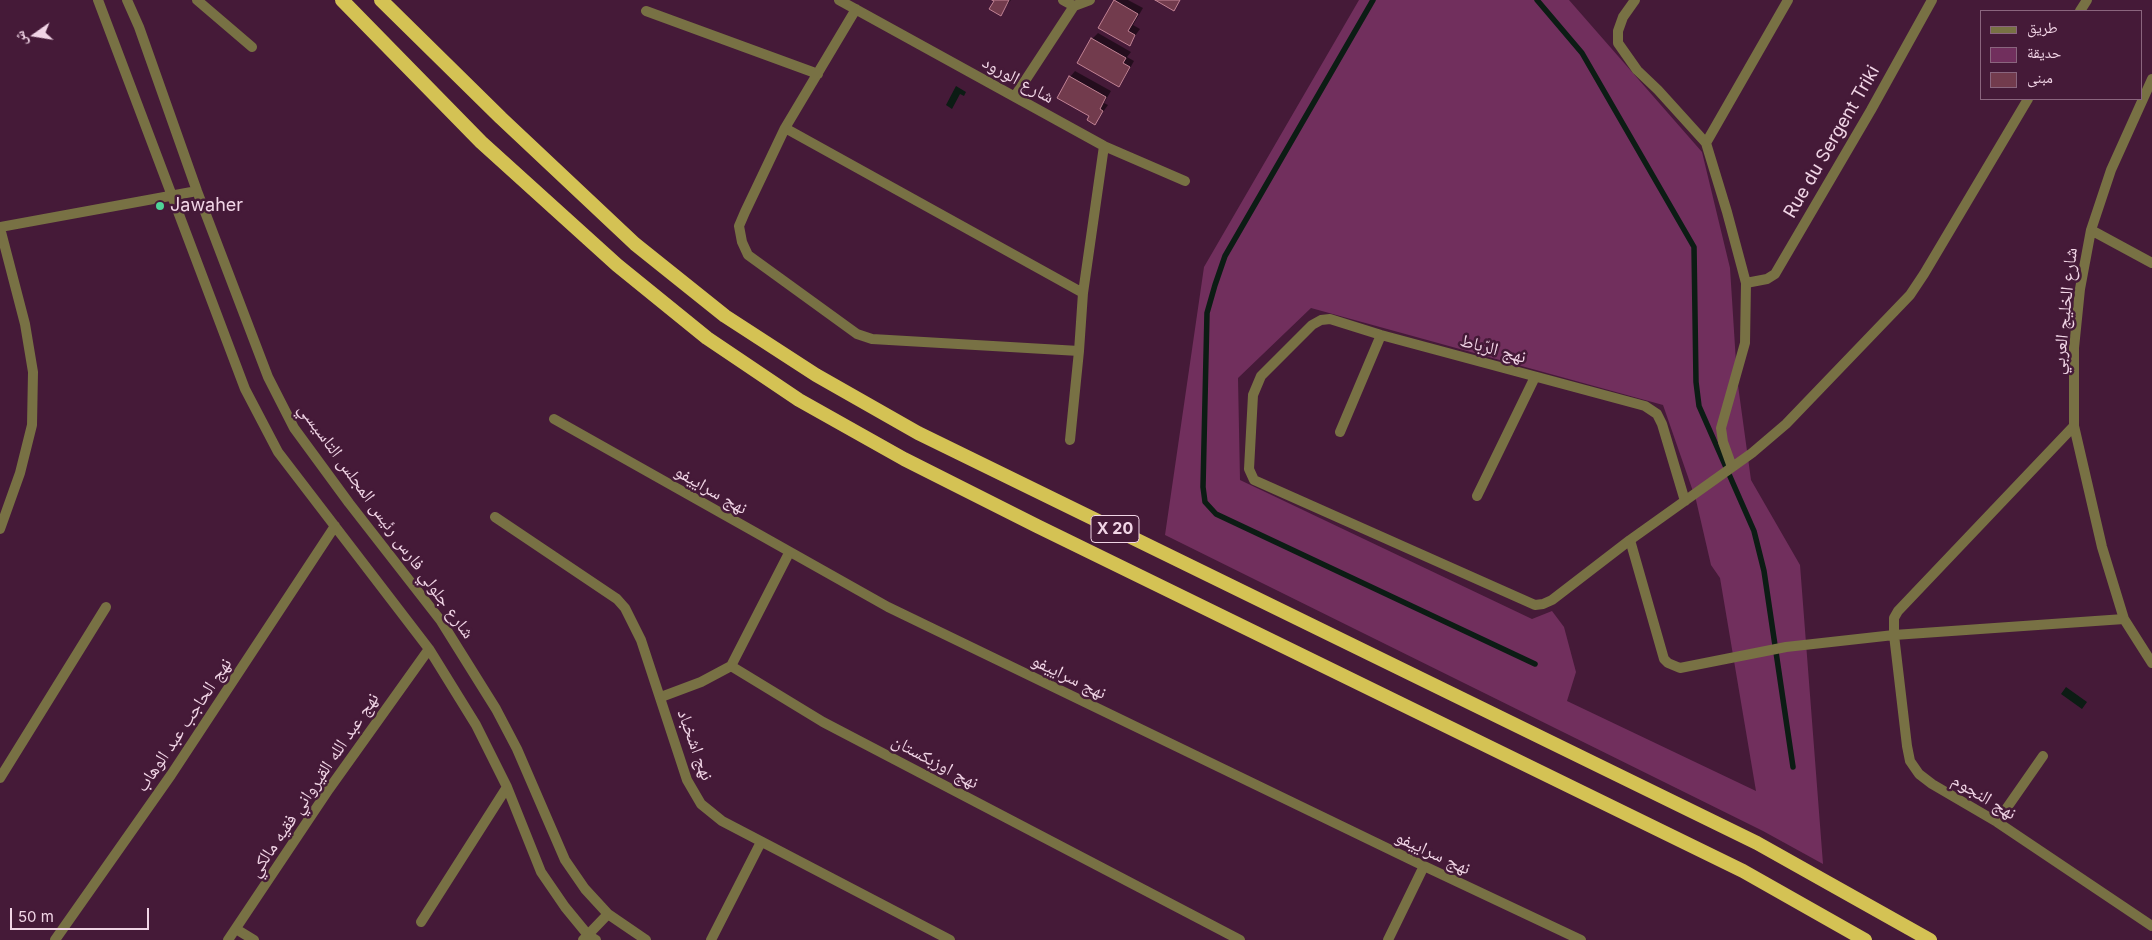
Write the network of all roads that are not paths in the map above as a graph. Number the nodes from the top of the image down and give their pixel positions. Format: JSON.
{"nodes":[{"id":1,"x":98,"y":0,"type":"edge"},
{"id":2,"x":127,"y":0,"type":"edge"},
{"id":3,"x":197,"y":0,"type":"edge"},
{"id":4,"x":342,"y":0,"type":"edge"},
{"id":5,"x":381,"y":0,"type":"edge"},
{"id":6,"x":839,"y":0,"type":"edge"},
{"id":7,"x":1063,"y":0,"type":"edge"},
{"id":8,"x":1090,"y":0,"type":"edge"},
{"id":9,"x":1635,"y":0,"type":"edge"},
{"id":10,"x":1788,"y":0,"type":"edge"},
{"id":11,"x":1932,"y":0,"type":"edge"},
{"id":12,"x":1074,"y":6,"type":"junction"},
{"id":13,"x":856,"y":9,"type":"junction"},
{"id":14,"x":646,"y":11,"type":"dead end"},
{"id":15,"x":252,"y":47,"type":"dead end"},
{"id":16,"x":818,"y":74,"type":"junction"},
{"id":17,"x":2152,"y":79,"type":"edge"},
{"id":18,"x":1015,"y":96,"type":"junction"},
{"id":19,"x":2027,"y":100,"type":"edge"},
{"id":20,"x":785,"y":128,"type":"junction"},
{"id":21,"x":1706,"y":143,"type":"junction"},
{"id":22,"x":1104,"y":146,"type":"junction"},
{"id":23,"x":1185,"y":181,"type":"dead end"},
{"id":24,"x":197,"y":191,"type":"junction"},
{"id":25,"x":171,"y":197,"type":"junction"},
{"id":26,"x":0,"y":228,"type":"edge"},
{"id":27,"x":2091,"y":230,"type":"junction"},
{"id":28,"x":2152,"y":263,"type":"edge"},
{"id":29,"x":1746,"y":283,"type":"junction"},
{"id":30,"x":1083,"y":293,"type":"junction"},
{"id":31,"x":1381,"y":335,"type":"junction"},
{"id":32,"x":1079,"y":351,"type":"junction"},
{"id":33,"x":1535,"y":377,"type":"junction"},
{"id":34,"x":554,"y":419,"type":"dead end"},
{"id":35,"x":2074,"y":426,"type":"junction"},
{"id":36,"x":1340,"y":432,"type":"dead end"},
{"id":37,"x":1070,"y":440,"type":"dead end"},
{"id":38,"x":1732,"y":467,"type":"junction"},
{"id":39,"x":1477,"y":496,"type":"dead end"},
{"id":40,"x":1685,"y":501,"type":"junction"},
{"id":41,"x":495,"y":517,"type":"dead end"},
{"id":42,"x":335,"y":526,"type":"junction"},
{"id":43,"x":0,"y":529,"type":"edge"},
{"id":44,"x":1630,"y":540,"type":"junction"},
{"id":45,"x":789,"y":553,"type":"junction"},
{"id":46,"x":106,"y":607,"type":"dead end"},
{"id":47,"x":2124,"y":619,"type":"junction"},
{"id":48,"x":1894,"y":635,"type":"junction"},
{"id":49,"x":429,"y":649,"type":"junction"},
{"id":50,"x":2152,"y":663,"type":"edge"},
{"id":51,"x":731,"y":666,"type":"junction"},
{"id":52,"x":661,"y":697,"type":"junction"},
{"id":53,"x":2043,"y":756,"type":"dead end"},
{"id":54,"x":0,"y":778,"type":"edge"},
{"id":55,"x":507,"y":787,"type":"junction"},
{"id":56,"x":1997,"y":822,"type":"junction"},
{"id":57,"x":761,"y":842,"type":"junction"},
{"id":58,"x":1424,"y":866,"type":"junction"},
{"id":59,"x":608,"y":914,"type":"junction"},
{"id":60,"x":421,"y":922,"type":"dead end"},
{"id":61,"x":2152,"y":926,"type":"edge"},
{"id":62,"x":236,"y":928,"type":"junction"},
{"id":63,"x":589,"y":938,"type":"edge"},
{"id":64,"x":55,"y":940,"type":"edge"},
{"id":65,"x":228,"y":940,"type":"edge"},
{"id":66,"x":254,"y":940,"type":"edge"},
{"id":67,"x":646,"y":940,"type":"edge"},
{"id":68,"x":711,"y":940,"type":"edge"},
{"id":69,"x":950,"y":940,"type":"edge"},
{"id":70,"x":1240,"y":940,"type":"edge"},
{"id":71,"x":1388,"y":940,"type":"edge"},
{"id":72,"x":1581,"y":940,"type":"edge"},
{"id":73,"x":1865,"y":940,"type":"edge"},
{"id":74,"x":1930,"y":940,"type":"edge"}],
"edges":[{"from":1,"to":25,"type":"street"},
{"from":2,"to":24,"type":"street","name":"شارع جلولي فارس رئيس المجلس التاسيسي"},
{"from":3,"to":15,"type":"street"},
{"from":4,"to":73,"type":"highway","number":"X 20"},
{"from":5,"to":74,"type":"highway","number":"X 20"},
{"from":6,"to":13,"type":"street","name":"شارع الورود"},
{"from":7,"to":12,"type":"street"},
{"from":8,"to":12,"type":"street"},
{"from":9,"to":21,"type":"street"},
{"from":10,"to":21,"type":"street"},
{"from":11,"to":29,"type":"street","name":"Rue du Sergent Triki"},
{"from":12,"to":18,"type":"street"},
{"from":13,"to":16,"type":"street"},
{"from":13,"to":18,"type":"street","name":"شارع الورود"},
{"from":14,"to":16,"type":"street"},
{"from":16,"to":20,"type":"street"},
{"from":17,"to":27,"type":"street","name":"شارع الخليج العربي"},
{"from":18,"to":22,"type":"street","name":"شارع الورود"},
{"from":19,"to":38,"type":"street"},
{"from":20,"to":30,"type":"street"},
{"from":20,"to":32,"type":"street"},
{"from":21,"to":29,"type":"street"},
{"from":22,"to":23,"type":"street","name":"شارع الورود"},
{"from":22,"to":30,"type":"street"},
{"from":24,"to":25,"type":"street"},
{"from":24,"to":59,"type":"street","name":"شارع جلولي فارس رئيس المجلس التاسيسي"},
{"from":25,"to":26,"type":"street"},
{"from":25,"to":42,"type":"street"},
{"from":26,"to":43,"type":"street"},
{"from":27,"to":28,"type":"street"},
{"from":27,"to":35,"type":"street","name":"شارع الخليج العربي"},
{"from":29,"to":38,"type":"street"},
{"from":30,"to":32,"type":"street"},
{"from":31,"to":33,"type":"street","name":"نهج الرّباط"},
{"from":31,"to":36,"type":"street"},
{"from":31,"to":44,"type":"street","name":"نهج الرّباط"},
{"from":32,"to":37,"type":"street"},
{"from":33,"to":39,"type":"street"},
{"from":33,"to":40,"type":"street","name":"نهج الرّباط"},
{"from":34,"to":45,"type":"street","name":"نهج سراييفو"},
{"from":35,"to":47,"type":"street","name":"شارع الخليج العربي"},
{"from":35,"to":48,"type":"street","name":"نهج النجوم"},
{"from":38,"to":40,"type":"street"},
{"from":40,"to":44,"type":"street"},
{"from":41,"to":52,"type":"street","name":"نهج اشخباد"},
{"from":42,"to":49,"type":"street"},
{"from":42,"to":64,"type":"street","name":"نهج الحاجب عبد الوهاب"},
{"from":44,"to":48,"type":"street"},
{"from":45,"to":51,"type":"street"},
{"from":45,"to":58,"type":"street","name":"نهج سراييفو"},
{"from":46,"to":54,"type":"street"},
{"from":47,"to":48,"type":"street"},
{"from":47,"to":50,"type":"street","name":"شارع الخليج العربي"},
{"from":48,"to":56,"type":"street","name":"نهج النجوم"},
{"from":49,"to":55,"type":"street"},
{"from":49,"to":62,"type":"street","name":"نهج عبد الله القيرواني فقيه مالكي"},
{"from":51,"to":52,"type":"street"},
{"from":51,"to":70,"type":"street","name":"نهج اوزبكستان"},
{"from":52,"to":57,"type":"street","name":"نهج اشخباد"},
{"from":53,"to":56,"type":"street"},
{"from":55,"to":60,"type":"street"},
{"from":55,"to":63,"type":"street"},
{"from":56,"to":61,"type":"street","name":"نهج النجوم"},
{"from":57,"to":68,"type":"street"},
{"from":57,"to":69,"type":"street","name":"نهج اشخباد"},
{"from":58,"to":71,"type":"street"},
{"from":58,"to":72,"type":"street","name":"نهج سراييفو"},
{"from":59,"to":63,"type":"street"},
{"from":59,"to":67,"type":"street","name":"شارع جلولي فارس رئيس المجلس التاسيسي"},
{"from":62,"to":65,"type":"street","name":"نهج عبد الله القيرواني فقيه مالكي"},
{"from":62,"to":66,"type":"street"}]}
